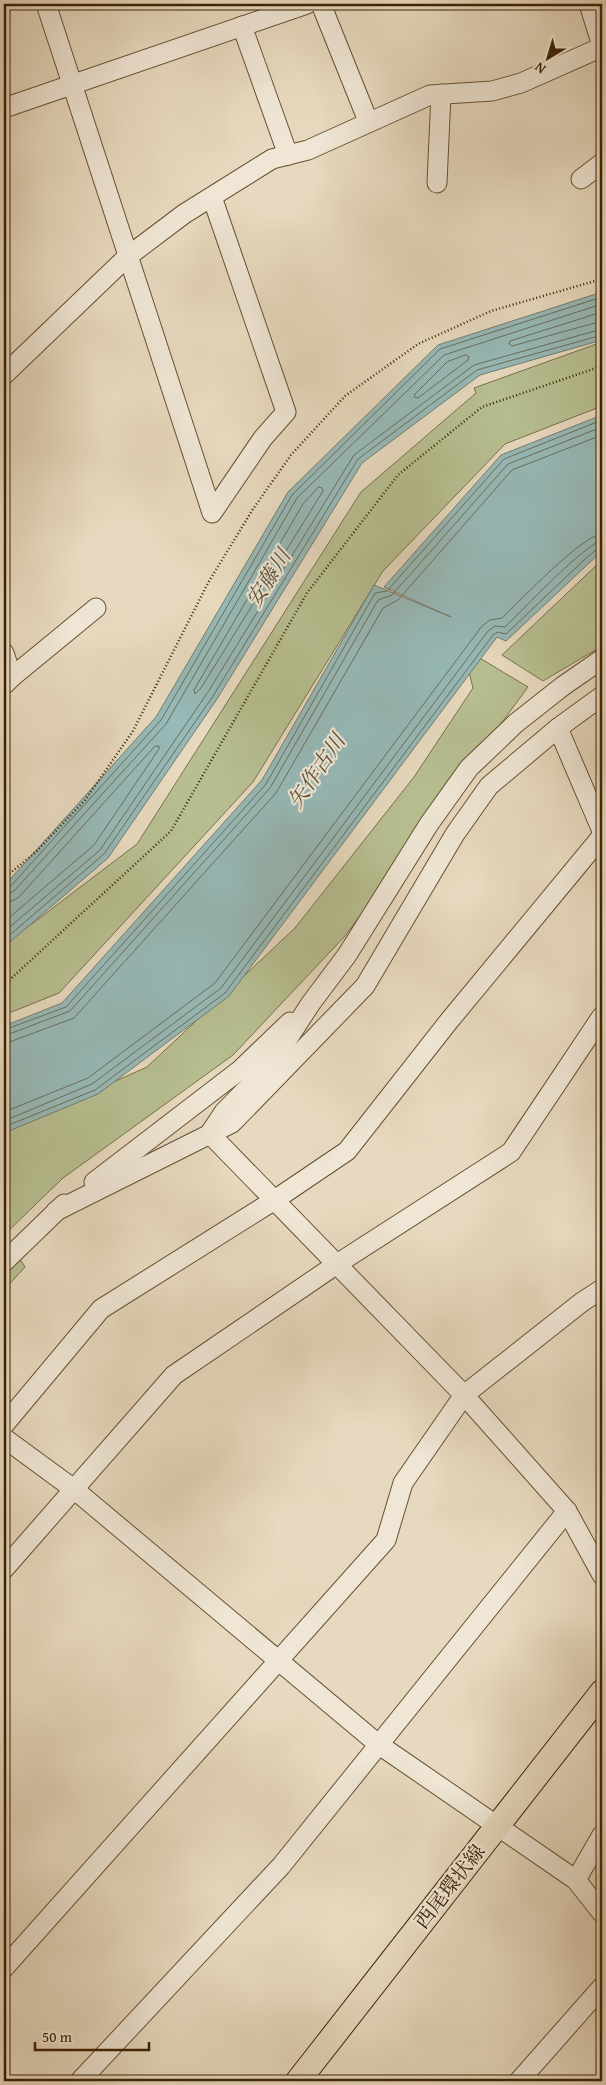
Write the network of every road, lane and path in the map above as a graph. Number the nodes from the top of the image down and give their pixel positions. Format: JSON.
{"nodes":[{"id":1,"x":46,"y":4,"type":"edge"},
{"id":2,"x":307,"y":4,"type":"edge"},
{"id":3,"x":321,"y":4,"type":"edge"},
{"id":4,"x":588,"y":4,"type":"edge"},
{"id":5,"x":242,"y":26,"type":"junction"},
{"id":6,"x":602,"y":47,"type":"edge"},
{"id":7,"x":72,"y":85,"type":"junction"},
{"id":8,"x":441,"y":94,"type":"junction"},
{"id":9,"x":4,"y":108,"type":"edge"},
{"id":10,"x":368,"y":121,"type":"junction"},
{"id":11,"x":288,"y":155,"type":"junction"},
{"id":12,"x":602,"y":162,"type":"edge"},
{"id":13,"x":581,"y":179,"type":"dead end"},
{"id":14,"x":437,"y":183,"type":"dead end"},
{"id":15,"x":212,"y":197,"type":"junction"},
{"id":16,"x":128,"y":257,"type":"junction"},
{"id":17,"x":602,"y":279,"type":"edge"},
{"id":18,"x":602,"y":366,"type":"edge"},
{"id":19,"x":4,"y":375,"type":"edge"},
{"id":20,"x":96,"y":608,"type":"dead end"},
{"id":21,"x":4,"y":653,"type":"edge"},
{"id":22,"x":602,"y":659,"type":"edge"},
{"id":23,"x":8,"y":681,"type":"edge"},
{"id":24,"x":602,"y":696,"type":"edge"},
{"id":25,"x":558,"y":728,"type":"junction"},
{"id":26,"x":602,"y":831,"type":"edge"},
{"id":27,"x":602,"y":836,"type":"edge"},
{"id":28,"x":4,"y":878,"type":"edge"},
{"id":29,"x":4,"y":985,"type":"edge"},
{"id":30,"x":310,"y":1003,"type":"junction"},
{"id":31,"x":602,"y":1016,"type":"edge"},
{"id":32,"x":210,"y":1134,"type":"junction"},
{"id":33,"x":273,"y":1201,"type":"junction"},
{"id":34,"x":56,"y":1211,"type":"junction"},
{"id":35,"x":4,"y":1262,"type":"edge"},
{"id":36,"x":337,"y":1264,"type":"junction"},
{"id":37,"x":602,"y":1289,"type":"edge"},
{"id":38,"x":464,"y":1396,"type":"junction"},
{"id":39,"x":4,"y":1425,"type":"edge"},
{"id":40,"x":4,"y":1438,"type":"edge"},
{"id":41,"x":75,"y":1490,"type":"junction"},
{"id":42,"x":567,"y":1511,"type":"junction"},
{"id":43,"x":4,"y":1569,"type":"edge"},
{"id":44,"x":602,"y":1575,"type":"edge"},
{"id":45,"x":278,"y":1658,"type":"junction"},
{"id":46,"x":602,"y":1692,"type":"edge"},
{"id":47,"x":378,"y":1744,"type":"junction"},
{"id":48,"x":497,"y":1824,"type":"junction"},
{"id":49,"x":602,"y":1835,"type":"edge"},
{"id":50,"x":576,"y":1880,"type":"junction"},
{"id":51,"x":602,"y":1913,"type":"edge"},
{"id":52,"x":4,"y":1968,"type":"edge"},
{"id":53,"x":602,"y":1987,"type":"edge"},
{"id":54,"x":80,"y":2081,"type":"edge"},
{"id":55,"x":298,"y":2081,"type":"edge"},
{"id":56,"x":519,"y":2081,"type":"edge"}],
"edges":[{"from":1,"to":7,"type":"street"},
{"from":2,"to":5,"type":"street"},
{"from":3,"to":10,"type":"street"},
{"from":4,"to":6,"type":"street"},
{"from":5,"to":7,"type":"street"},
{"from":5,"to":11,"type":"street"},
{"from":6,"to":8,"type":"street"},
{"from":7,"to":9,"type":"street"},
{"from":7,"to":16,"type":"street"},
{"from":8,"to":10,"type":"street"},
{"from":8,"to":14,"type":"street"},
{"from":10,"to":11,"type":"street"},
{"from":11,"to":15,"type":"street"},
{"from":12,"to":13,"type":"street"},
{"from":15,"to":16,"type":"street"},
{"from":15,"to":16,"type":"street"},
{"from":16,"to":19,"type":"street"},
{"from":17,"to":28,"type":"path"},
{"from":18,"to":29,"type":"path"},
{"from":20,"to":23,"type":"street"},
{"from":21,"to":23,"type":"street"},
{"from":22,"to":30,"type":"street"},
{"from":24,"to":25,"type":"street"},
{"from":25,"to":26,"type":"street"},
{"from":25,"to":32,"type":"street"},
{"from":27,"to":33,"type":"street"},
{"from":30,"to":32,"type":"street"},
{"from":30,"to":34,"type":"street"},
{"from":31,"to":36,"type":"street"},
{"from":32,"to":33,"type":"street"},
{"from":32,"to":34,"type":"street"},
{"from":33,"to":36,"type":"street"},
{"from":33,"to":39,"type":"street"},
{"from":34,"to":35,"type":"street"},
{"from":36,"to":38,"type":"street"},
{"from":36,"to":41,"type":"street"},
{"from":37,"to":38,"type":"street"},
{"from":38,"to":42,"type":"street"},
{"from":38,"to":45,"type":"street"},
{"from":40,"to":41,"type":"street"},
{"from":41,"to":43,"type":"street"},
{"from":41,"to":45,"type":"street"},
{"from":42,"to":44,"type":"street"},
{"from":42,"to":47,"type":"street"},
{"from":45,"to":47,"type":"street"},
{"from":45,"to":52,"type":"street"},
{"from":46,"to":48,"type":"main road","name":"西尾環状線"},
{"from":47,"to":48,"type":"street"},
{"from":47,"to":54,"type":"street"},
{"from":48,"to":50,"type":"street"},
{"from":48,"to":55,"type":"main road","name":"西尾環状線"},
{"from":49,"to":50,"type":"street"},
{"from":50,"to":51,"type":"street"},
{"from":53,"to":56,"type":"street"}]}
